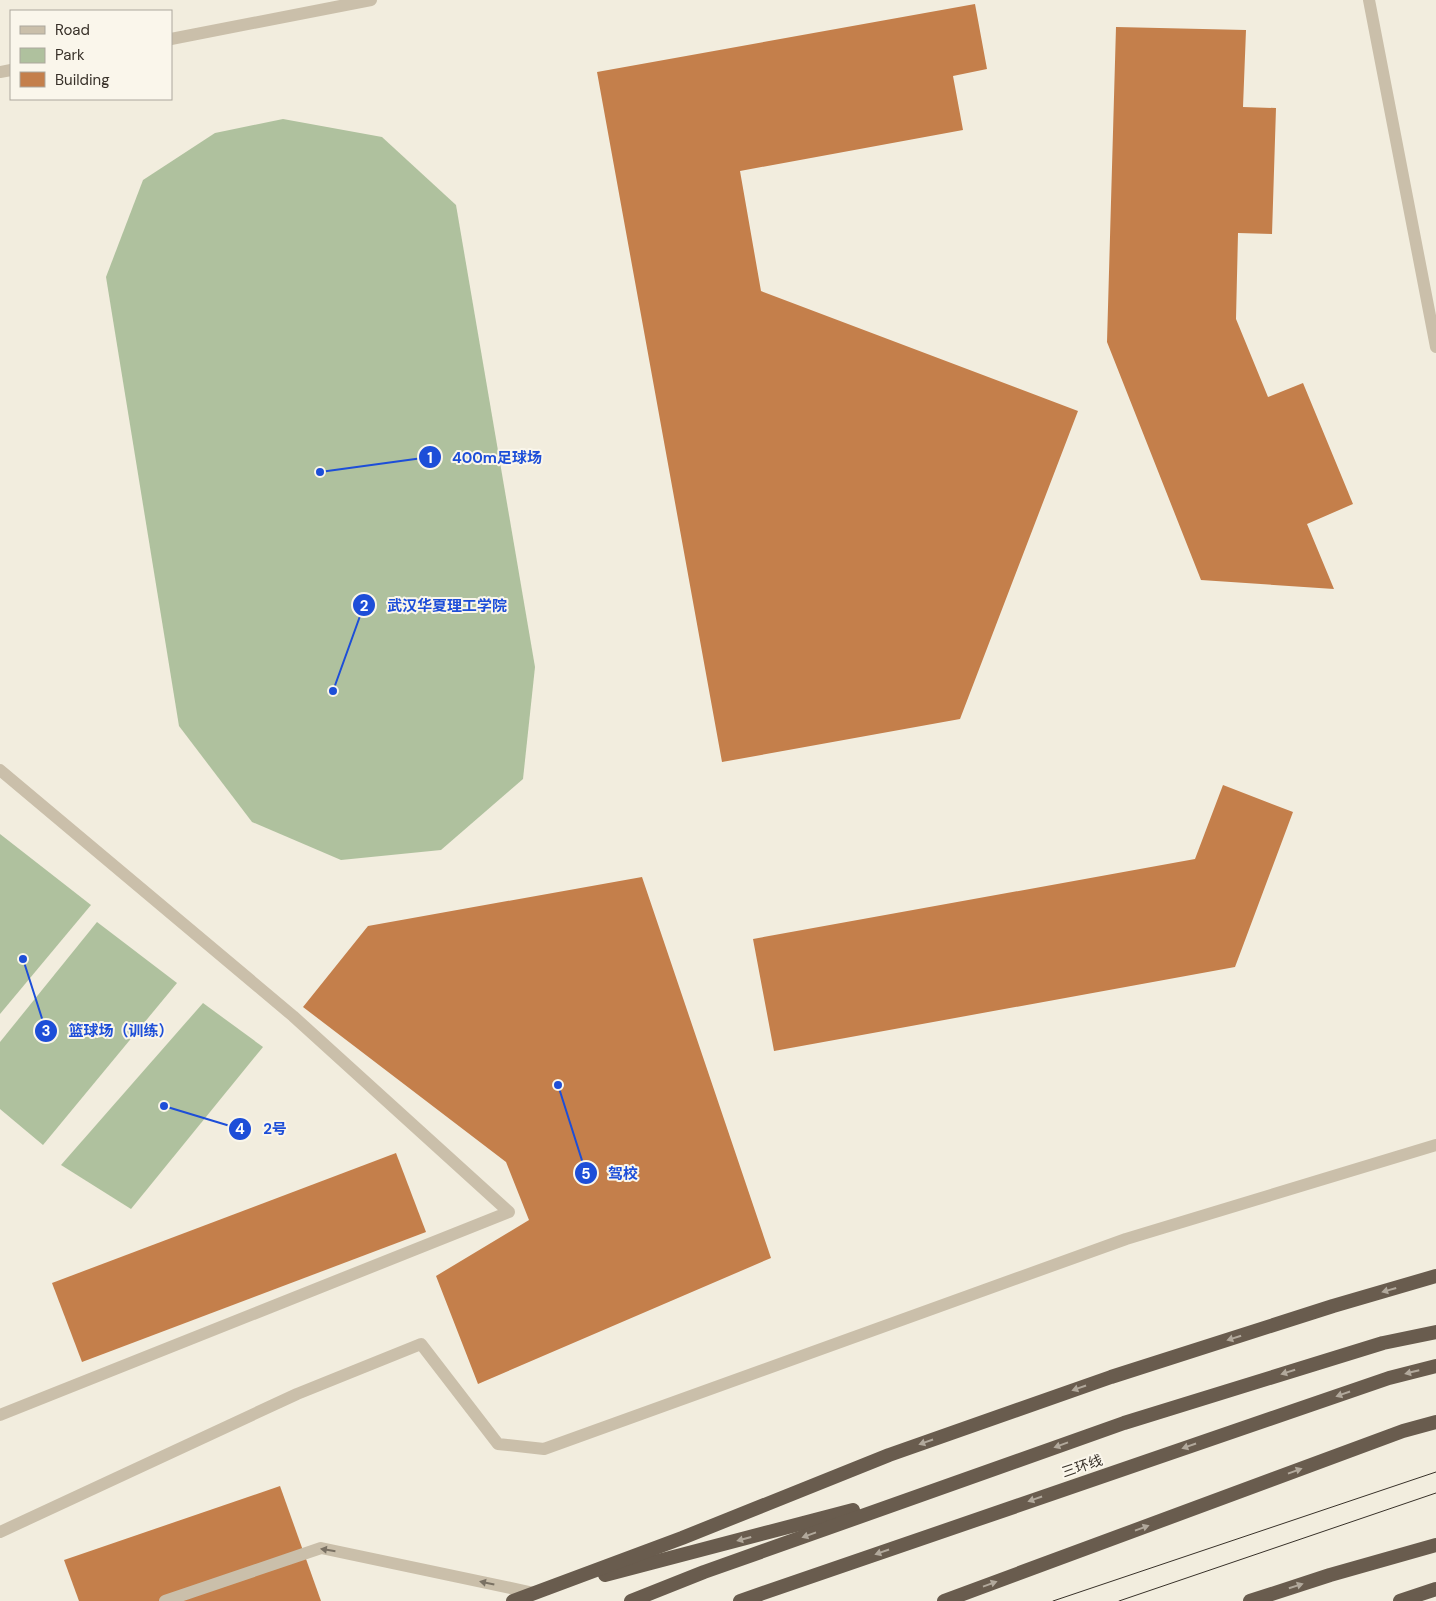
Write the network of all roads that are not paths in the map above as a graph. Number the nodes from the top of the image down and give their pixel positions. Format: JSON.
{"nodes":[{"id":1,"x":371,"y":0,"type":"edge"},
{"id":2,"x":1369,"y":0,"type":"edge"},
{"id":3,"x":172,"y":39,"type":"edge"},
{"id":4,"x":1436,"y":347,"type":"edge"},
{"id":5,"x":0,"y":770,"type":"edge"},
{"id":6,"x":1436,"y":1145,"type":"edge"},
{"id":7,"x":1436,"y":1276,"type":"edge"},
{"id":8,"x":1436,"y":1332,"type":"edge"},
{"id":9,"x":1436,"y":1366,"type":"edge"},
{"id":10,"x":0,"y":1415,"type":"edge"},
{"id":11,"x":1436,"y":1422,"type":"edge"},
{"id":12,"x":943,"y":1487,"type":"junction"},
{"id":13,"x":0,"y":1532,"type":"edge"},
{"id":14,"x":1436,"y":1545,"type":"edge"},
{"id":15,"x":1436,"y":1589,"type":"edge"},
{"id":16,"x":534,"y":1593,"type":"junction"},
{"id":17,"x":165,"y":1601,"type":"edge"},
{"id":18,"x":513,"y":1601,"type":"edge"},
{"id":19,"x":631,"y":1601,"type":"edge"},
{"id":20,"x":740,"y":1601,"type":"edge"},
{"id":21,"x":944,"y":1601,"type":"edge"},
{"id":22,"x":1250,"y":1601,"type":"edge"},
{"id":23,"x":1400,"y":1601,"type":"edge"}],
"edges":[{"from":1,"to":3,"type":"street"},
{"from":2,"to":4,"type":"street"},
{"from":5,"to":10,"type":"street"},
{"from":6,"to":13,"type":"street"},
{"from":7,"to":16,"type":"highway","one_way":true},
{"from":8,"to":12,"type":"highway","one_way":true},
{"from":9,"to":20,"type":"highway","name":"三环线","one_way":true},
{"from":21,"to":11,"type":"highway","one_way":true},
{"from":12,"to":16,"type":"highway","one_way":true},
{"from":12,"to":19,"type":"highway","one_way":true},
{"from":22,"to":14,"type":"highway","one_way":true},
{"from":15,"to":23,"type":"highway"},
{"from":16,"to":17,"type":"street","one_way":true},
{"from":16,"to":18,"type":"highway"}]}
